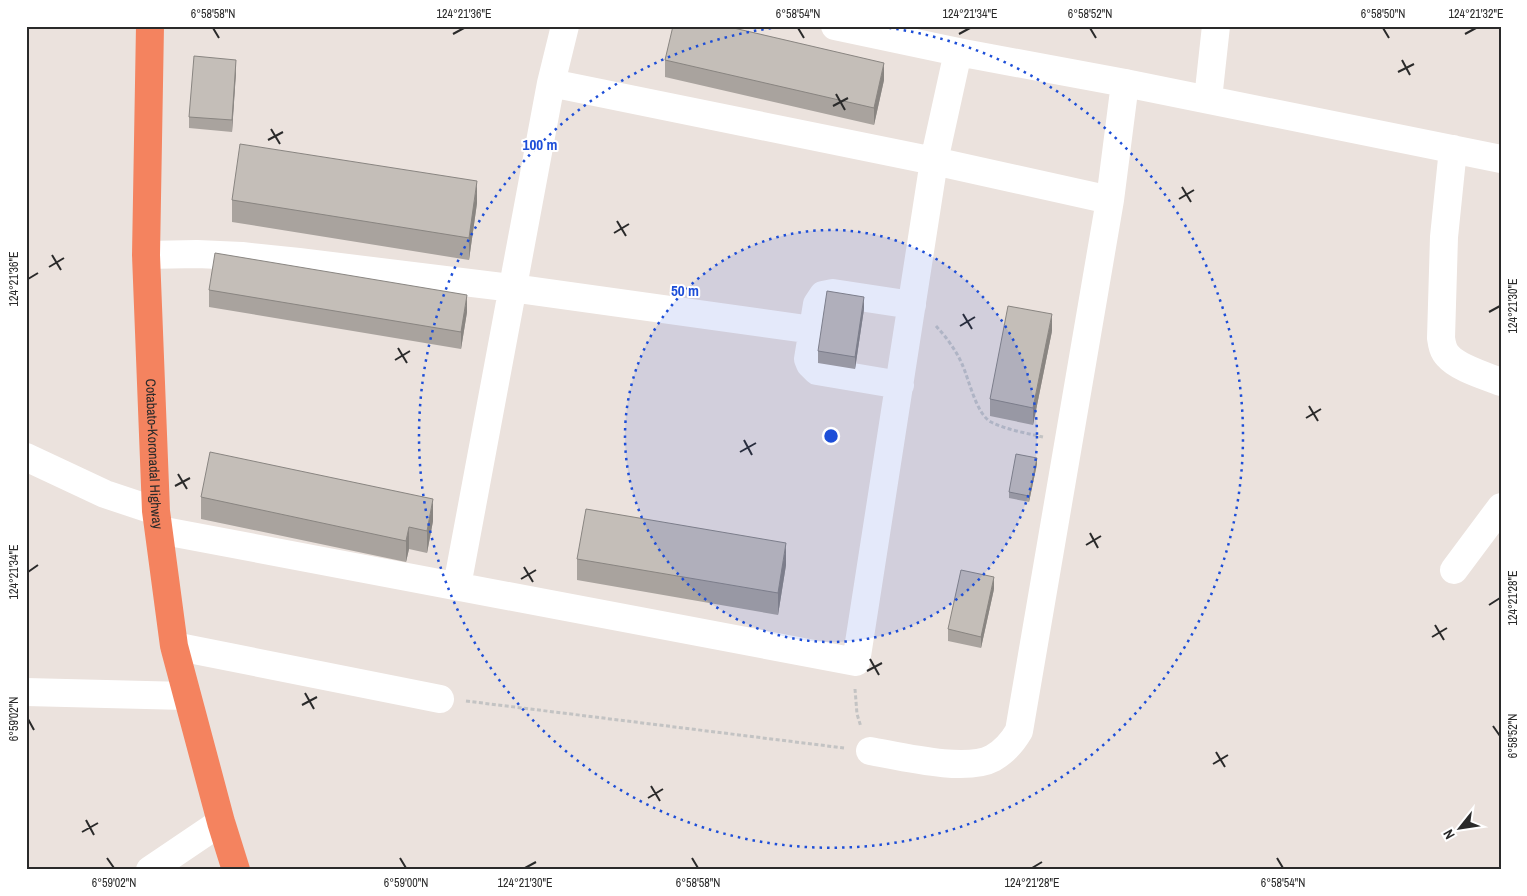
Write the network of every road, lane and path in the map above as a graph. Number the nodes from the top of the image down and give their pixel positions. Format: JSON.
{"nodes":[{"id":1,"x":150,"y":26,"type":"edge"},
{"id":2,"x":564,"y":26,"type":"edge"},
{"id":3,"x":835,"y":26,"type":"edge"},
{"id":4,"x":1216,"y":26,"type":"edge"},
{"id":5,"x":874,"y":30,"type":"edge"},
{"id":6,"x":958,"y":52,"type":"junction"},
{"id":7,"x":552,"y":83,"type":"junction"},
{"id":8,"x":1125,"y":83,"type":"junction"},
{"id":9,"x":1208,"y":100,"type":"junction"},
{"id":10,"x":1453,"y":149,"type":"junction"},
{"id":11,"x":1501,"y":159,"type":"edge"},
{"id":12,"x":934,"y":161,"type":"junction"},
{"id":13,"x":1110,"y":200,"type":"junction"},
{"id":14,"x":146,"y":255,"type":"junction"},
{"id":15,"x":512,"y":288,"type":"junction"},
{"id":16,"x":912,"y":305,"type":"junction"},
{"id":17,"x":813,"y":330,"type":"junction"},
{"id":18,"x":1501,"y":382,"type":"edge"},
{"id":19,"x":900,"y":386,"type":"junction"},
{"id":20,"x":1068,"y":442,"type":"junction"},
{"id":21,"x":26,"y":457,"type":"edge"},
{"id":22,"x":1501,"y":508,"type":"edge"},
{"id":23,"x":158,"y":520,"type":"junction"},
{"id":24,"x":1454,"y":570,"type":"dead end"},
{"id":25,"x":456,"y":586,"type":"junction"},
{"id":26,"x":174,"y":646,"type":"junction"},
{"id":27,"x":856,"y":662,"type":"junction"},
{"id":28,"x":26,"y":692,"type":"edge"},
{"id":29,"x":186,"y":696,"type":"junction"},
{"id":30,"x":440,"y":698,"type":"joint"},
{"id":31,"x":870,"y":751,"type":"junction"},
{"id":32,"x":220,"y":822,"type":"junction"},
{"id":33,"x":150,"y":870,"type":"edge"},
{"id":34,"x":236,"y":870,"type":"edge"}],
"edges":[{"from":1,"to":14,"type":"highway","name":"Cotabato-Koronadal Highway"},
{"from":2,"to":7,"type":"street"},
{"from":3,"to":5,"type":"street"},
{"from":4,"to":9,"type":"street"},
{"from":5,"to":6,"type":"street"},
{"from":6,"to":8,"type":"street"},
{"from":6,"to":12,"type":"street"},
{"from":7,"to":12,"type":"street"},
{"from":7,"to":15,"type":"street"},
{"from":8,"to":9,"type":"street"},
{"from":8,"to":13,"type":"street"},
{"from":9,"to":10,"type":"street"},
{"from":10,"to":11,"type":"street"},
{"from":10,"to":18,"type":"street"},
{"from":12,"to":13,"type":"street"},
{"from":12,"to":16,"type":"street"},
{"from":13,"to":20,"type":"street"},
{"from":14,"to":15,"type":"street"},
{"from":14,"to":23,"type":"highway","name":"Cotabato-Koronadal Highway"},
{"from":15,"to":17,"type":"street"},
{"from":15,"to":25,"type":"street"},
{"from":16,"to":17,"type":"street"},
{"from":16,"to":19,"type":"street"},
{"from":16,"to":20,"type":"path"},
{"from":17,"to":19,"type":"street"},
{"from":19,"to":27,"type":"street"},
{"from":20,"to":31,"type":"street"},
{"from":21,"to":23,"type":"street"},
{"from":22,"to":24,"type":"street"},
{"from":23,"to":25,"type":"street"},
{"from":23,"to":26,"type":"highway","name":"Cotabato-Koronadal Highway"},
{"from":25,"to":27,"type":"street"},
{"from":26,"to":29,"type":"highway","name":"Cotabato-Koronadal Highway"},
{"from":26,"to":30,"type":"street"},
{"from":27,"to":31,"type":"path"},
{"from":28,"to":29,"type":"street"},
{"from":29,"to":32,"type":"highway","name":"Cotabato-Koronadal Highway"},
{"from":30,"to":31,"type":"path"},
{"from":32,"to":33,"type":"street"},
{"from":32,"to":34,"type":"highway","name":"Cotabato-Koronadal Highway"}]}
